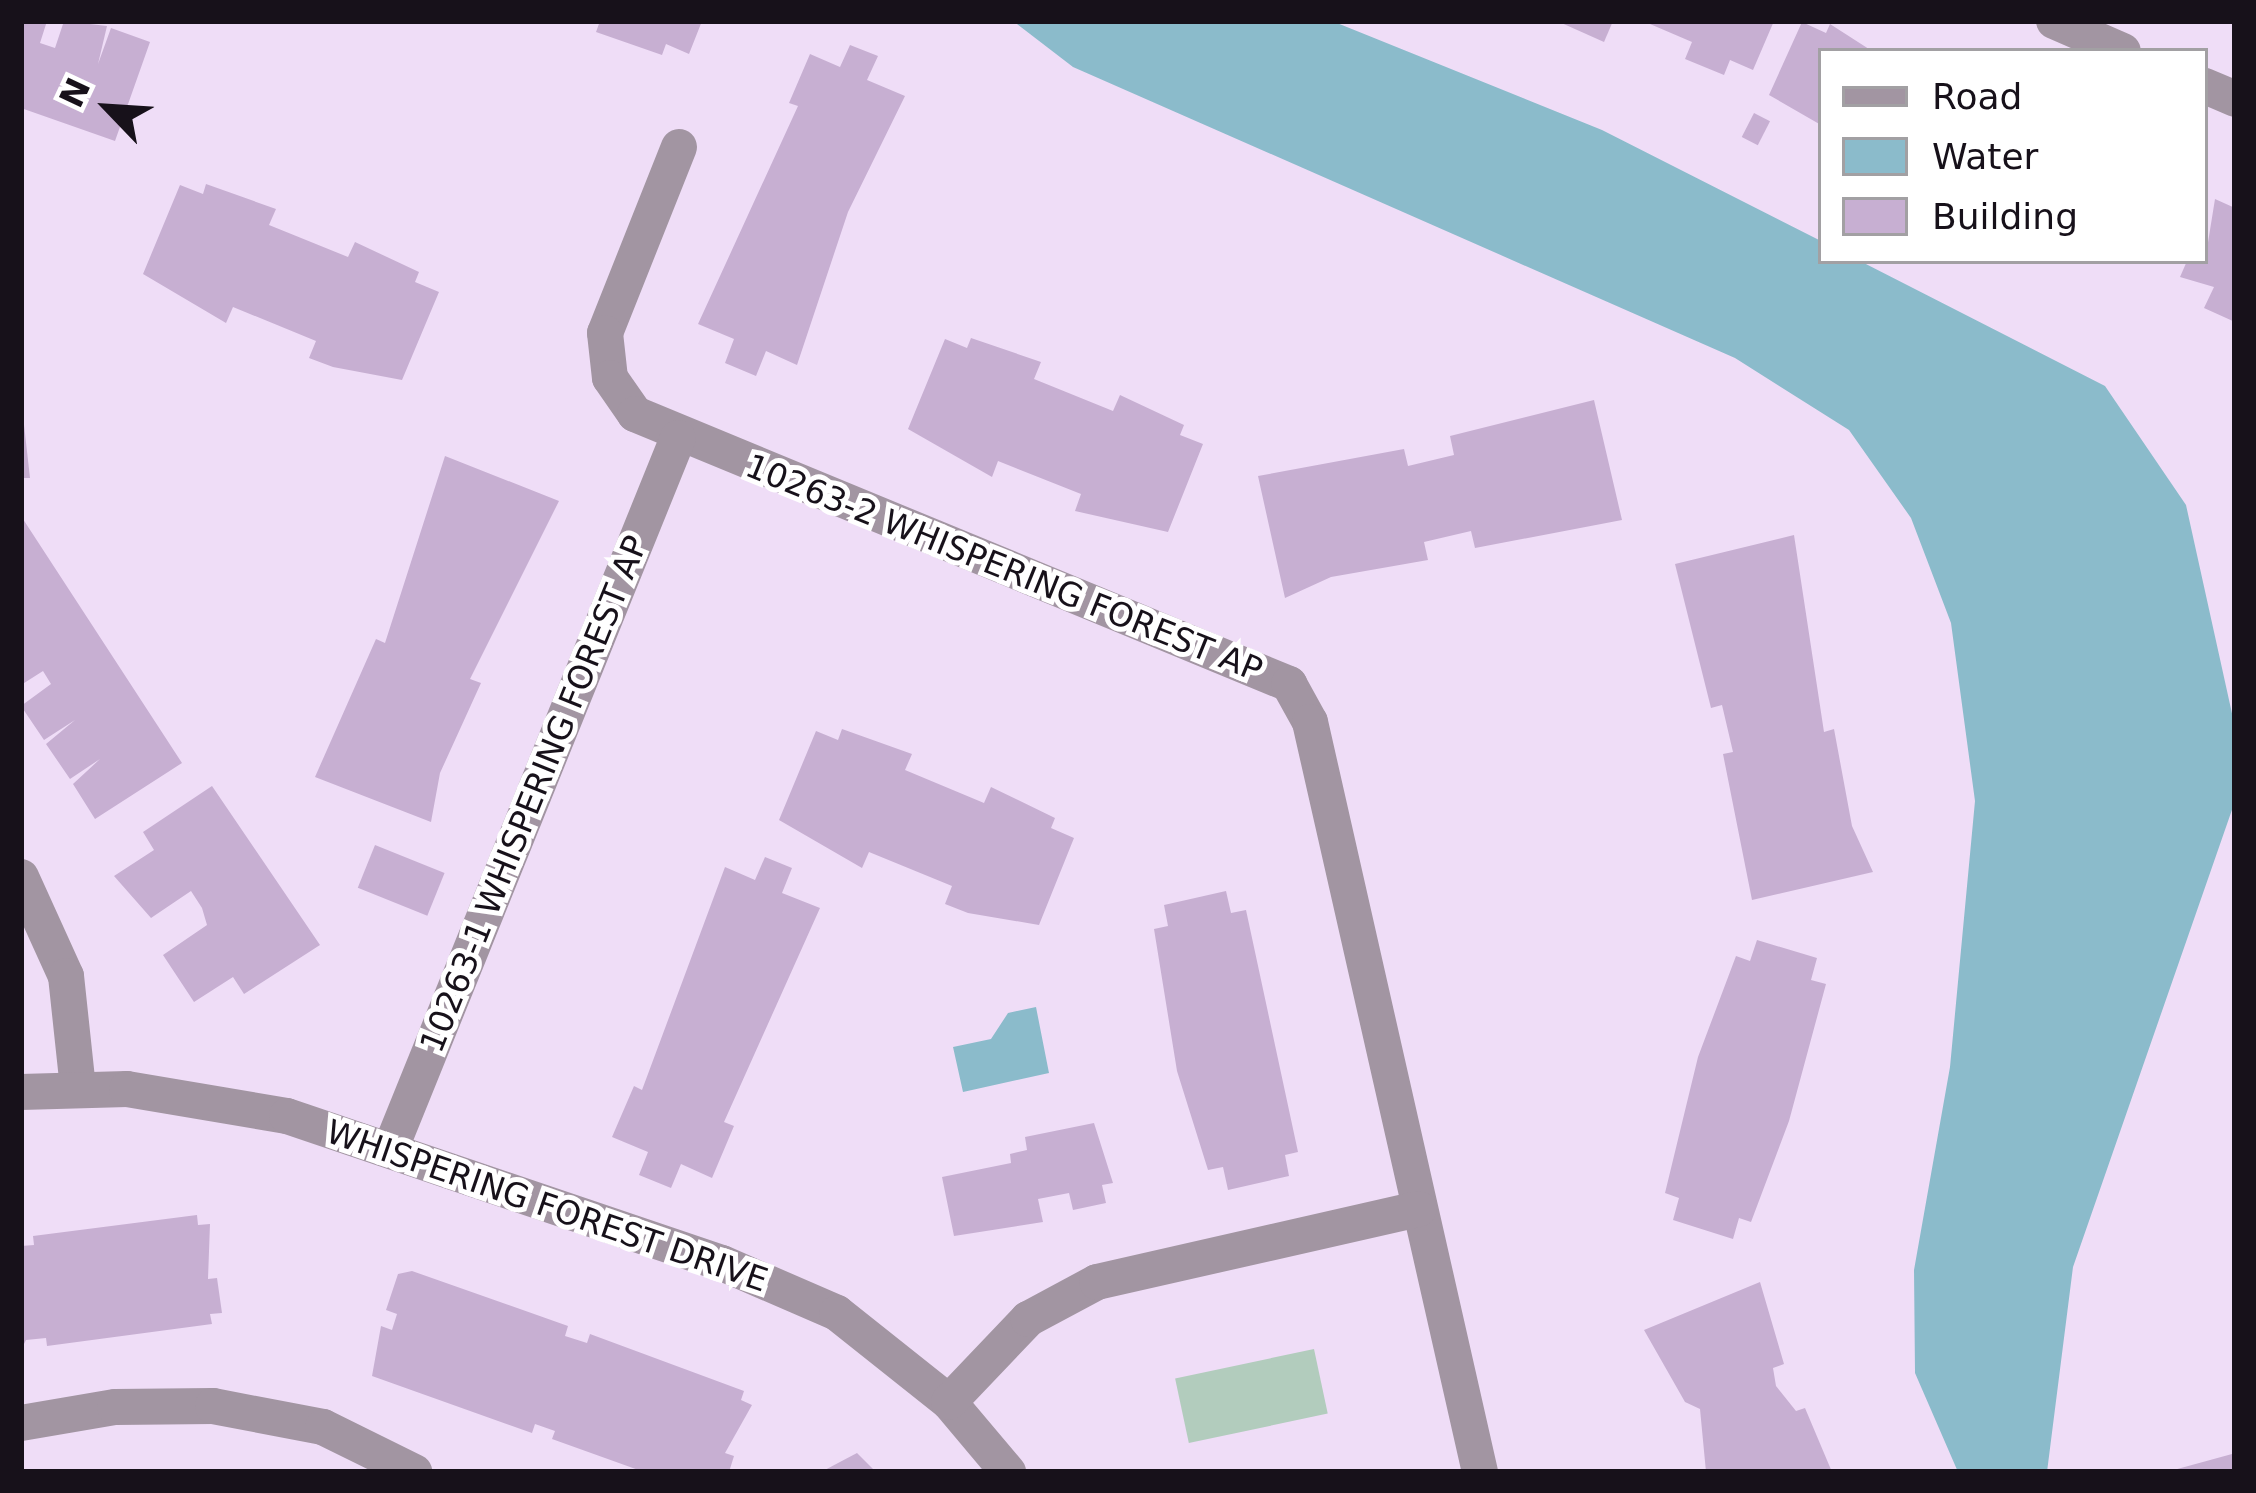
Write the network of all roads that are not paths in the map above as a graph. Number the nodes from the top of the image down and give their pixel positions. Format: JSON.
{"nodes":[{"id":1,"x":2054,"y":21,"type":"edge"},
{"id":2,"x":2116,"y":48,"type":"edge"},
{"id":3,"x":679,"y":147,"type":"dead end"},
{"id":4,"x":678,"y":438,"type":"junction"},
{"id":5,"x":21,"y":877,"type":"edge"},
{"id":6,"x":78,"y":1088,"type":"junction"},
{"id":7,"x":21,"y":1092,"type":"edge"},
{"id":8,"x":390,"y":1150,"type":"junction"},
{"id":9,"x":1419,"y":1209,"type":"junction"},
{"id":10,"x":949,"y":1402,"type":"junction"},
{"id":11,"x":21,"y":1423,"type":"edge"},
{"id":12,"x":415,"y":1472,"type":"edge"},
{"id":13,"x":1008,"y":1472,"type":"edge"},
{"id":14,"x":1480,"y":1472,"type":"edge"}],
"edges":[{"from":1,"to":2,"type":"street"},
{"from":3,"to":4,"type":"street","name":"10263-2 WHISPERING FOREST AP"},
{"from":4,"to":8,"type":"street","name":"10263-1 WHISPERING FOREST AP"},
{"from":4,"to":9,"type":"street","name":"10263-2 WHISPERING FOREST AP"},
{"from":5,"to":6,"type":"street"},
{"from":6,"to":7,"type":"street","name":"WHISPERING FOREST DRIVE"},
{"from":6,"to":8,"type":"street","name":"WHISPERING FOREST DRIVE"},
{"from":8,"to":10,"type":"street","name":"WHISPERING FOREST DRIVE"},
{"from":9,"to":10,"type":"street"},
{"from":9,"to":14,"type":"street","name":"10263-2 WHISPERING FOREST AP"},
{"from":10,"to":13,"type":"street","name":"WHISPERING FOREST DRIVE"},
{"from":11,"to":12,"type":"street"}]}
